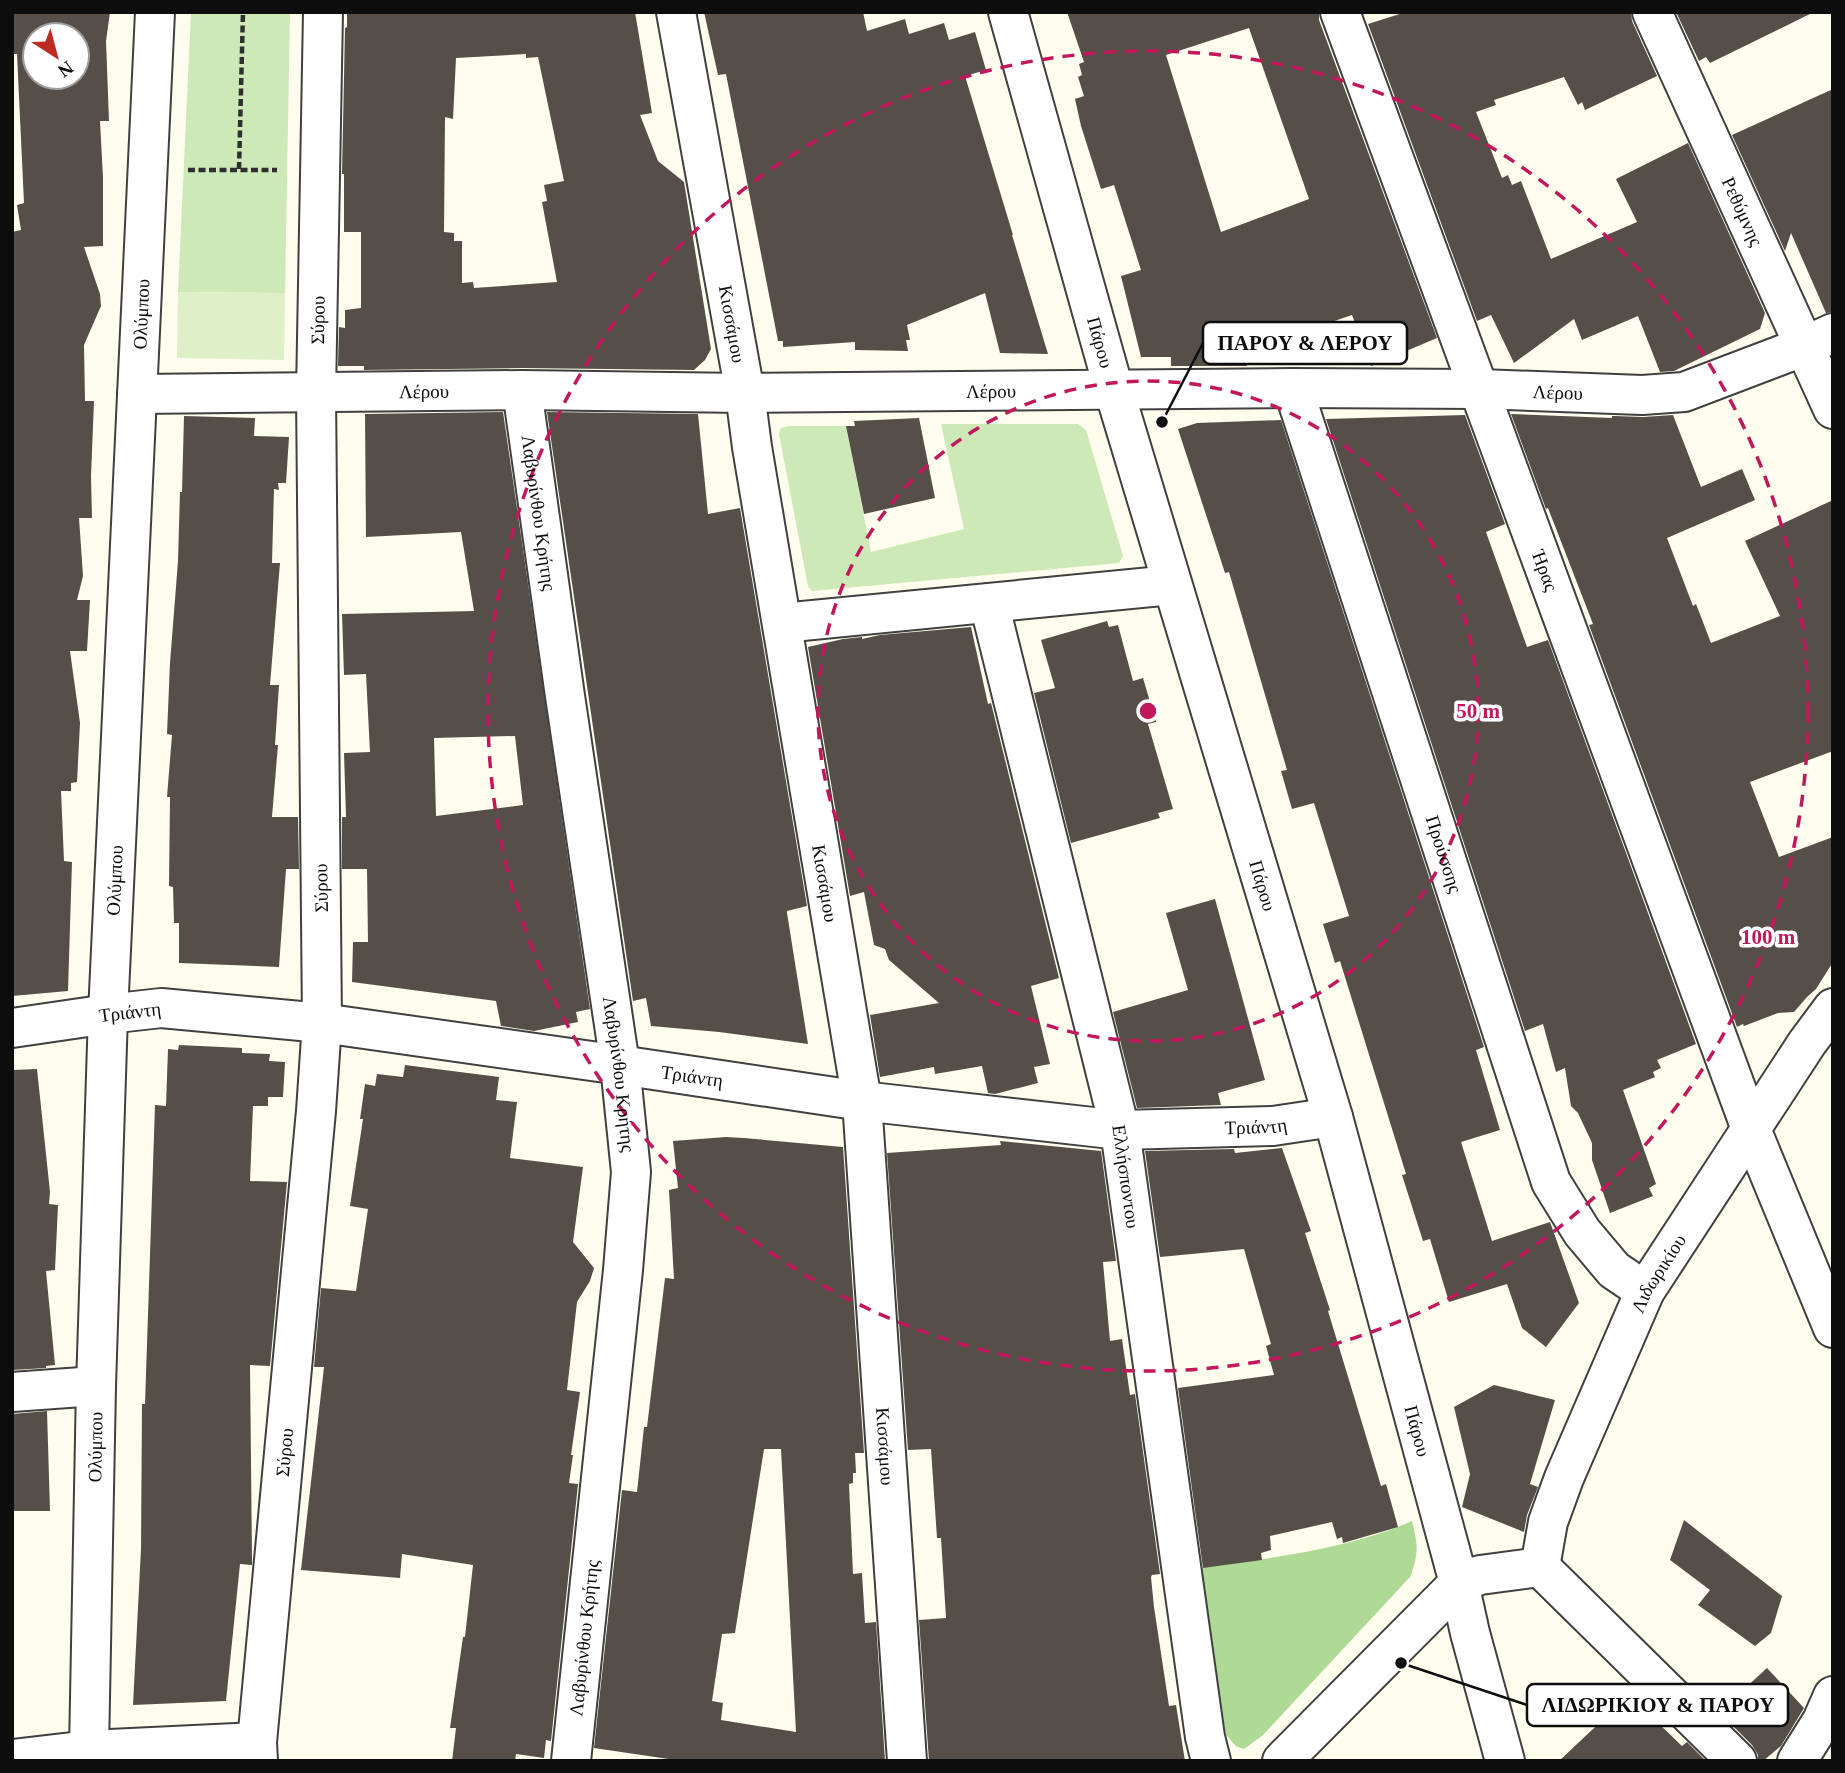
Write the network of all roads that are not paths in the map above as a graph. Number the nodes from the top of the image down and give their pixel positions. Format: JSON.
{"nodes":[{"id":1,"x":155,"y":12,"type":"edge"},
{"id":2,"x":323,"y":12,"type":"edge"},
{"id":3,"x":676,"y":12,"type":"edge"},
{"id":4,"x":1008,"y":12,"type":"edge"},
{"id":5,"x":1340,"y":12,"type":"edge"},
{"id":6,"x":1652,"y":12,"type":"edge"},
{"id":7,"x":1819,"y":340,"type":"edge"},
{"id":8,"x":1293,"y":388,"type":"junction"},
{"id":9,"x":1480,"y":389,"type":"junction"},
{"id":10,"x":522,"y":390,"type":"junction"},
{"id":11,"x":1114,"y":390,"type":"junction"},
{"id":12,"x":316,"y":393,"type":"junction"},
{"id":13,"x":745,"y":393,"type":"junction"},
{"id":14,"x":137,"y":394,"type":"junction"},
{"id":15,"x":1833,"y":410,"type":"edge"},
{"id":16,"x":1172,"y":585,"type":"junction"},
{"id":17,"x":989,"y":603,"type":"junction"},
{"id":18,"x":782,"y":624,"type":"junction"},
{"id":19,"x":1833,"y":1008,"type":"edge"},
{"id":20,"x":108,"y":1014,"type":"junction"},
{"id":21,"x":322,"y":1023,"type":"junction"},
{"id":22,"x":12,"y":1028,"type":"edge"},
{"id":23,"x":620,"y":1065,"type":"junction"},
{"id":24,"x":862,"y":1101,"type":"junction"},
{"id":25,"x":1333,"y":1117,"type":"junction"},
{"id":26,"x":1751,"y":1129,"type":"junction"},
{"id":27,"x":1120,"y":1130,"type":"junction"},
{"id":28,"x":1646,"y":1291,"type":"junction"},
{"id":29,"x":1833,"y":1328,"type":"edge"},
{"id":30,"x":96,"y":1386,"type":"junction"},
{"id":31,"x":12,"y":1392,"type":"edge"},
{"id":32,"x":1540,"y":1567,"type":"junction"},
{"id":33,"x":1459,"y":1583,"type":"junction"},
{"id":34,"x":1833,"y":1696,"type":"edge"},
{"id":35,"x":89,"y":1750,"type":"junction"},
{"id":36,"x":258,"y":1751,"type":"edge"},
{"id":37,"x":12,"y":1759,"type":"edge"},
{"id":38,"x":1287,"y":1759,"type":"edge"},
{"id":39,"x":571,"y":1761,"type":"edge"},
{"id":40,"x":907,"y":1761,"type":"edge"},
{"id":41,"x":1212,"y":1761,"type":"edge"},
{"id":42,"x":1505,"y":1761,"type":"edge"},
{"id":43,"x":1737,"y":1761,"type":"edge"},
{"id":44,"x":1797,"y":1761,"type":"edge"}],
"edges":[{"from":1,"to":14,"type":"street","name":"Ολύμπου"},
{"from":2,"to":12,"type":"street","name":"Σύρου"},
{"from":3,"to":13,"type":"street","name":"Κισσάμου"},
{"from":4,"to":11,"type":"street","name":"Πάρου"},
{"from":5,"to":9,"type":"street","name":"Ήρας"},
{"from":6,"to":7,"type":"street","name":"Ρεθύμνης"},
{"from":7,"to":9,"type":"street","name":"Λέρου"},
{"from":7,"to":15,"type":"street","name":"Ρεθύμνης"},
{"from":8,"to":9,"type":"street","name":"Λέρου"},
{"from":8,"to":11,"type":"street","name":"Λέρου"},
{"from":8,"to":28,"type":"street","name":"Προύσσης"},
{"from":9,"to":26,"type":"street","name":"Ήρας"},
{"from":10,"to":12,"type":"street","name":"Λέρου"},
{"from":10,"to":13,"type":"street","name":"Λέρου"},
{"from":10,"to":23,"type":"street","name":"Λαβυρίνθου Κρήτης"},
{"from":11,"to":13,"type":"street","name":"Λέρου"},
{"from":11,"to":16,"type":"street","name":"Πάρου"},
{"from":12,"to":14,"type":"street","name":"Λέρου"},
{"from":12,"to":21,"type":"street","name":"Σύρου"},
{"from":13,"to":18,"type":"street","name":"Κισσάμου"},
{"from":14,"to":20,"type":"street","name":"Ολύμπου"},
{"from":16,"to":17,"type":"street"},
{"from":16,"to":25,"type":"street","name":"Πάρου"},
{"from":17,"to":18,"type":"street"},
{"from":17,"to":27,"type":"street","name":"Ελλήσποντου"},
{"from":18,"to":24,"type":"street","name":"Κισσάμου"},
{"from":19,"to":26,"type":"street","name":"Λιδωρικίου"},
{"from":20,"to":21,"type":"street","name":"Τριάντη"},
{"from":20,"to":22,"type":"street","name":"Τριάντη"},
{"from":20,"to":30,"type":"street","name":"Ολύμπου"},
{"from":21,"to":23,"type":"street","name":"Τριάντη"},
{"from":21,"to":36,"type":"street","name":"Σύρου"},
{"from":23,"to":24,"type":"street","name":"Τριάντη"},
{"from":23,"to":39,"type":"street","name":"Λαβυρίνθου Κρήτης"},
{"from":24,"to":27,"type":"street","name":"Τριάντη"},
{"from":24,"to":40,"type":"street","name":"Κισσάμου"},
{"from":25,"to":27,"type":"street","name":"Τριάντη"},
{"from":25,"to":33,"type":"street","name":"Πάρου"},
{"from":26,"to":28,"type":"street","name":"Λιδωρικίου"},
{"from":26,"to":29,"type":"street","name":"Ήρας"},
{"from":27,"to":41,"type":"street","name":"Ελλήσποντου"},
{"from":28,"to":32,"type":"street","name":"Λιδωρικίου"},
{"from":30,"to":31,"type":"street"},
{"from":30,"to":35,"type":"street","name":"Ολύμπου"},
{"from":32,"to":33,"type":"street"},
{"from":32,"to":43,"type":"street"},
{"from":33,"to":38,"type":"street"},
{"from":33,"to":42,"type":"street","name":"Πάρου"},
{"from":34,"to":44,"type":"street"},
{"from":35,"to":36,"type":"street"},
{"from":35,"to":37,"type":"street"}]}
